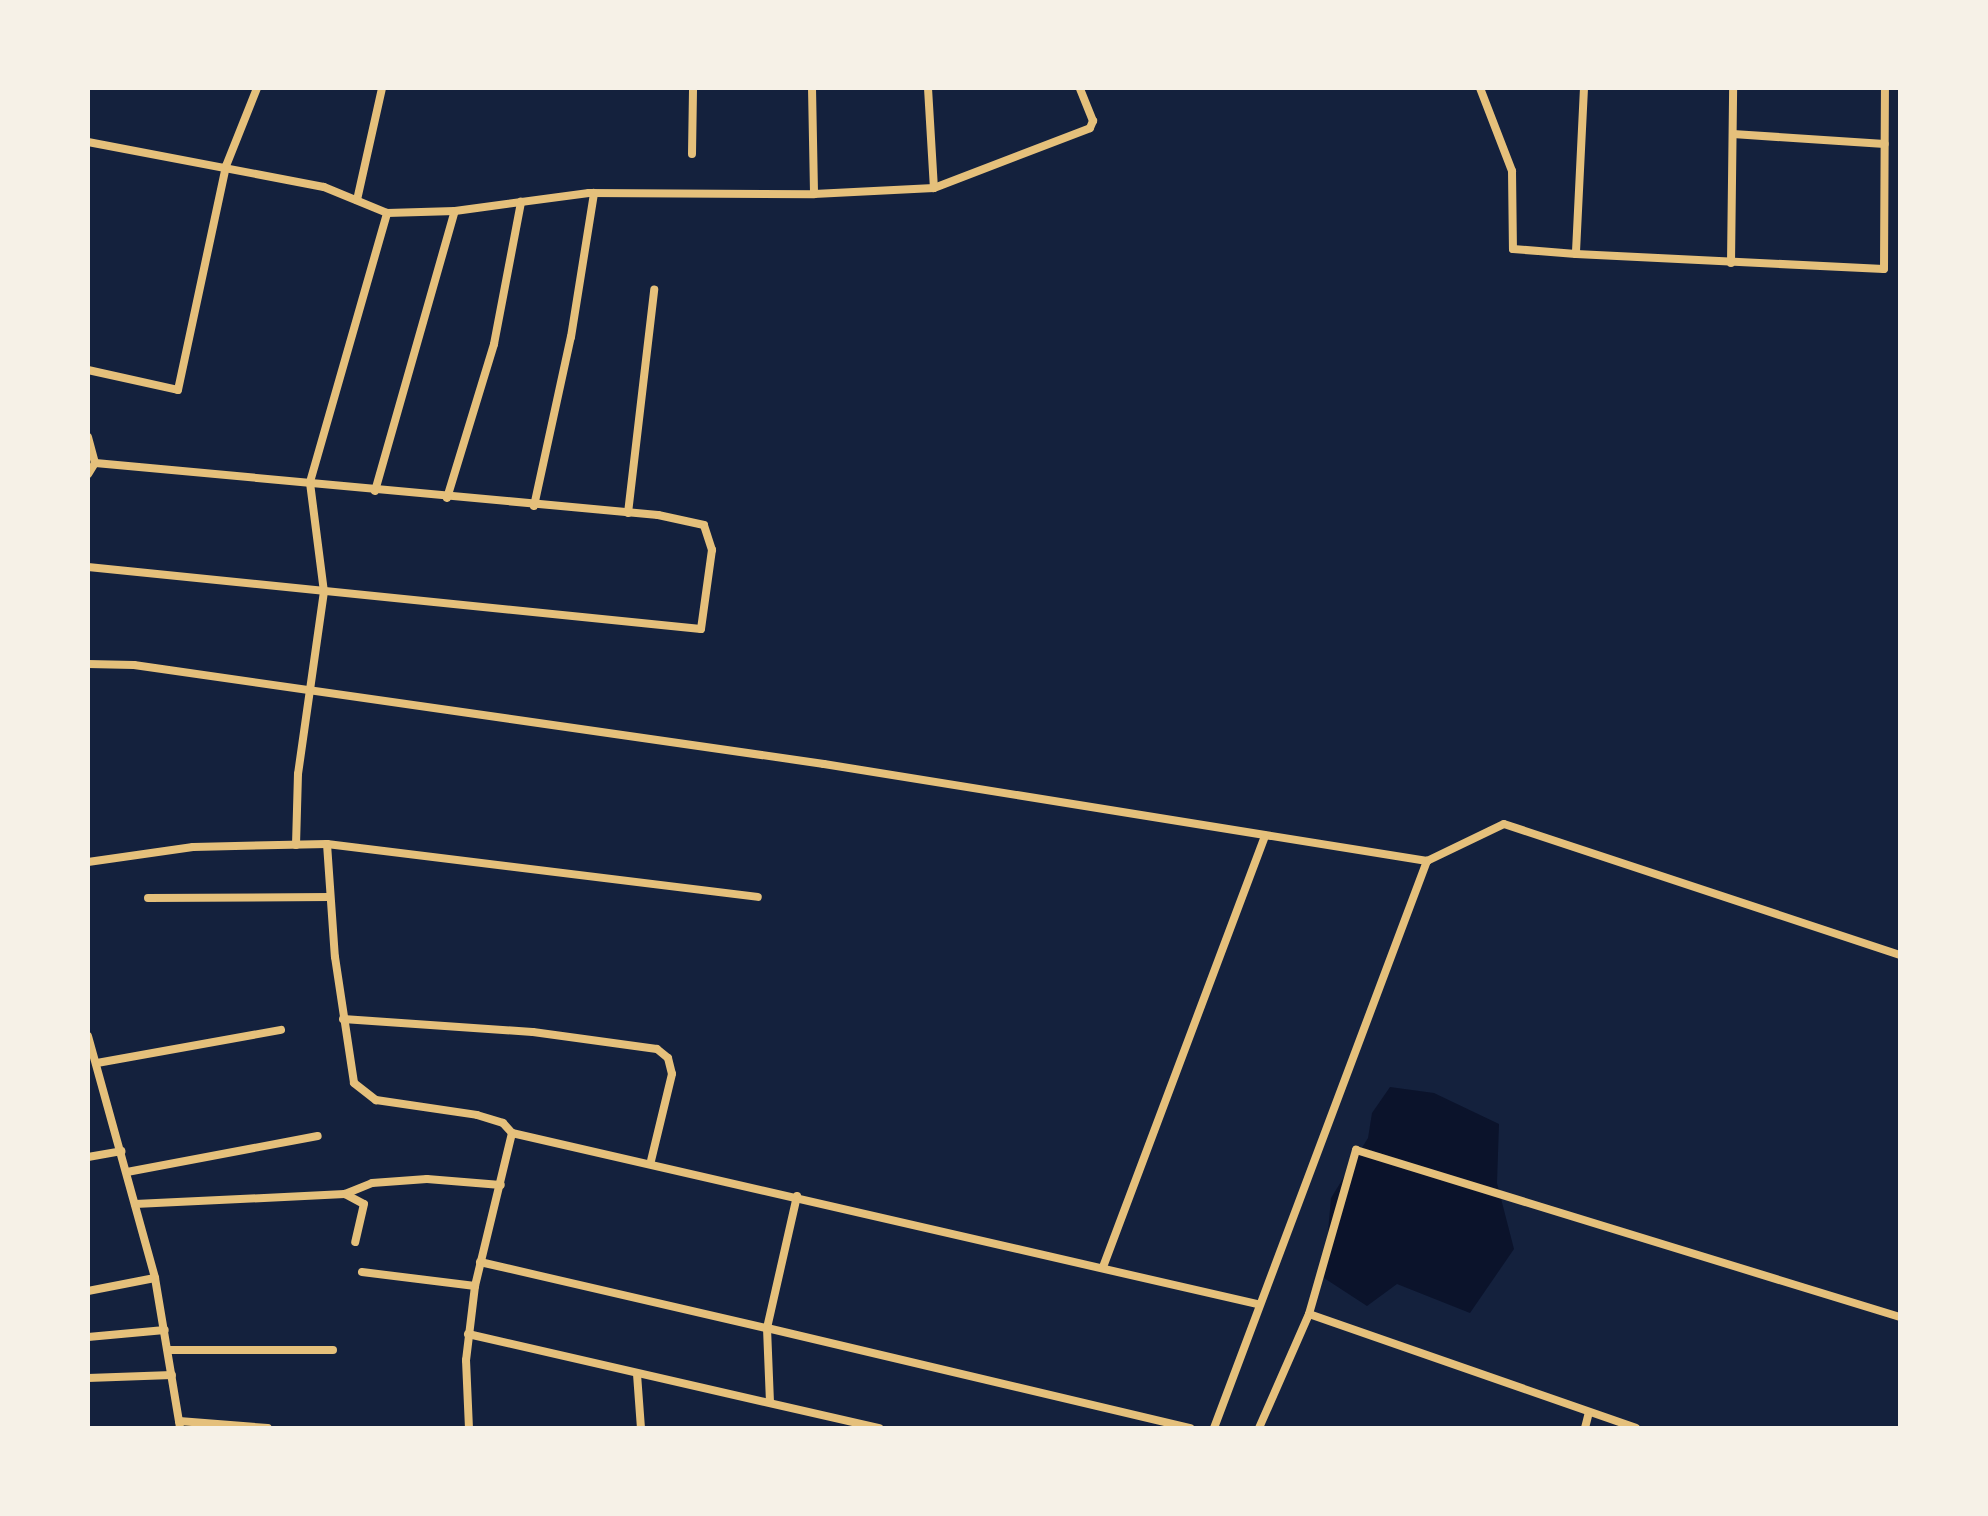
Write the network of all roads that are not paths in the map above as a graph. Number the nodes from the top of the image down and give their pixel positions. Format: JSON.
{"nodes":[{"id":1,"x":257,"y":88,"type":"edge"},
{"id":2,"x":382,"y":88,"type":"edge"},
{"id":3,"x":693,"y":88,"type":"edge"},
{"id":4,"x":812,"y":88,"type":"edge"},
{"id":5,"x":928,"y":88,"type":"edge"},
{"id":6,"x":1080,"y":88,"type":"edge"},
{"id":7,"x":1480,"y":88,"type":"edge"},
{"id":8,"x":1584,"y":88,"type":"edge"},
{"id":9,"x":1733,"y":88,"type":"edge"},
{"id":10,"x":1885,"y":88,"type":"edge"},
{"id":11,"x":1733,"y":134,"type":"junction"},
{"id":12,"x":88,"y":142,"type":"edge"},
{"id":13,"x":1885,"y":144,"type":"junction"},
{"id":14,"x":692,"y":154,"type":"dead end"},
{"id":15,"x":226,"y":166,"type":"junction"},
{"id":16,"x":934,"y":188,"type":"junction"},
{"id":17,"x":594,"y":193,"type":"junction"},
{"id":18,"x":814,"y":194,"type":"junction"},
{"id":19,"x":357,"y":200,"type":"junction"},
{"id":20,"x":521,"y":202,"type":"junction"},
{"id":21,"x":455,"y":211,"type":"junction"},
{"id":22,"x":387,"y":213,"type":"junction"},
{"id":23,"x":1576,"y":254,"type":"junction"},
{"id":24,"x":1731,"y":263,"type":"junction"},
{"id":25,"x":654,"y":290,"type":"dead end"},
{"id":26,"x":88,"y":370,"type":"edge"},
{"id":27,"x":88,"y":437,"type":"edge"},
{"id":28,"x":95,"y":463,"type":"junction"},
{"id":29,"x":88,"y":474,"type":"edge"},
{"id":30,"x":310,"y":482,"type":"junction"},
{"id":31,"x":375,"y":491,"type":"junction"},
{"id":32,"x":447,"y":498,"type":"junction"},
{"id":33,"x":534,"y":506,"type":"junction"},
{"id":34,"x":628,"y":513,"type":"junction"},
{"id":35,"x":88,"y":567,"type":"edge"},
{"id":36,"x":324,"y":592,"type":"junction"},
{"id":37,"x":88,"y":664,"type":"edge"},
{"id":38,"x":308,"y":691,"type":"junction"},
{"id":39,"x":1265,"y":835,"type":"junction"},
{"id":40,"x":327,"y":844,"type":"junction"},
{"id":41,"x":296,"y":845,"type":"junction"},
{"id":42,"x":1427,"y":861,"type":"junction"},
{"id":43,"x":88,"y":862,"type":"edge"},
{"id":44,"x":330,"y":897,"type":"junction"},
{"id":45,"x":758,"y":897,"type":"dead end"},
{"id":46,"x":148,"y":898,"type":"dead end"},
{"id":47,"x":1900,"y":955,"type":"edge"},
{"id":48,"x":343,"y":1019,"type":"junction"},
{"id":49,"x":281,"y":1030,"type":"dead end"},
{"id":50,"x":88,"y":1036,"type":"edge"},
{"id":51,"x":97,"y":1063,"type":"junction"},
{"id":52,"x":512,"y":1133,"type":"junction"},
{"id":53,"x":318,"y":1136,"type":"dead end"},
{"id":54,"x":121,"y":1151,"type":"junction"},
{"id":55,"x":88,"y":1157,"type":"edge"},
{"id":56,"x":651,"y":1161,"type":"junction"},
{"id":57,"x":127,"y":1172,"type":"junction"},
{"id":58,"x":501,"y":1185,"type":"junction"},
{"id":59,"x":345,"y":1194,"type":"junction"},
{"id":60,"x":797,"y":1196,"type":"junction"},
{"id":61,"x":135,"y":1204,"type":"junction"},
{"id":62,"x":355,"y":1242,"type":"dead end"},
{"id":63,"x":480,"y":1262,"type":"junction"},
{"id":64,"x":1103,"y":1267,"type":"junction"},
{"id":65,"x":362,"y":1272,"type":"dead end"},
{"id":66,"x":155,"y":1278,"type":"junction"},
{"id":67,"x":475,"y":1286,"type":"junction"},
{"id":68,"x":88,"y":1291,"type":"edge"},
{"id":69,"x":1257,"y":1304,"type":"junction"},
{"id":70,"x":1309,"y":1314,"type":"junction"},
{"id":71,"x":1900,"y":1317,"type":"edge"},
{"id":72,"x":767,"y":1328,"type":"junction"},
{"id":73,"x":165,"y":1330,"type":"junction"},
{"id":74,"x":468,"y":1334,"type":"junction"},
{"id":75,"x":88,"y":1337,"type":"edge"},
{"id":76,"x":168,"y":1350,"type":"junction"},
{"id":77,"x":333,"y":1350,"type":"dead end"},
{"id":78,"x":637,"y":1374,"type":"junction"},
{"id":79,"x":172,"y":1375,"type":"junction"},
{"id":80,"x":88,"y":1378,"type":"edge"},
{"id":81,"x":770,"y":1402,"type":"junction"},
{"id":82,"x":1589,"y":1412,"type":"junction"},
{"id":83,"x":180,"y":1424,"type":"edge"},
{"id":84,"x":845,"y":1424,"type":"edge"},
{"id":85,"x":268,"y":1428,"type":"edge"},
{"id":86,"x":469,"y":1428,"type":"edge"},
{"id":87,"x":641,"y":1428,"type":"edge"},
{"id":88,"x":879,"y":1428,"type":"edge"},
{"id":89,"x":1190,"y":1428,"type":"edge"},
{"id":90,"x":1214,"y":1428,"type":"edge"},
{"id":91,"x":1259,"y":1428,"type":"edge"},
{"id":92,"x":1585,"y":1428,"type":"edge"},
{"id":93,"x":1636,"y":1428,"type":"edge"}],
"edges":[{"from":1,"to":15,"type":"street"},
{"from":2,"to":19,"type":"street"},
{"from":3,"to":14,"type":"street"},
{"from":4,"to":18,"type":"street"},
{"from":5,"to":16,"type":"street"},
{"from":6,"to":16,"type":"street"},
{"from":7,"to":23,"type":"street"},
{"from":8,"to":23,"type":"street"},
{"from":9,"to":11,"type":"street"},
{"from":10,"to":13,"type":"street"},
{"from":11,"to":13,"type":"street"},
{"from":11,"to":24,"type":"street"},
{"from":12,"to":15,"type":"street"},
{"from":13,"to":24,"type":"street"},
{"from":15,"to":19,"type":"street"},
{"from":15,"to":26,"type":"street"},
{"from":16,"to":18,"type":"street"},
{"from":17,"to":18,"type":"street"},
{"from":17,"to":20,"type":"street"},
{"from":17,"to":33,"type":"street"},
{"from":19,"to":22,"type":"street"},
{"from":20,"to":21,"type":"street"},
{"from":20,"to":32,"type":"street"},
{"from":21,"to":22,"type":"street"},
{"from":21,"to":31,"type":"street"},
{"from":22,"to":30,"type":"street"},
{"from":23,"to":24,"type":"street"},
{"from":25,"to":34,"type":"street"},
{"from":27,"to":28,"type":"street"},
{"from":28,"to":29,"type":"street"},
{"from":28,"to":30,"type":"street"},
{"from":30,"to":31,"type":"street"},
{"from":30,"to":36,"type":"street"},
{"from":31,"to":32,"type":"street"},
{"from":32,"to":33,"type":"street"},
{"from":33,"to":34,"type":"street"},
{"from":34,"to":36,"type":"street"},
{"from":35,"to":36,"type":"street"},
{"from":36,"to":38,"type":"street"},
{"from":37,"to":38,"type":"street"},
{"from":38,"to":39,"type":"street"},
{"from":38,"to":41,"type":"street"},
{"from":39,"to":42,"type":"street"},
{"from":39,"to":64,"type":"street"},
{"from":40,"to":41,"type":"street"},
{"from":40,"to":44,"type":"street"},
{"from":40,"to":45,"type":"street"},
{"from":41,"to":43,"type":"street"},
{"from":42,"to":47,"type":"street"},
{"from":42,"to":69,"type":"street"},
{"from":44,"to":46,"type":"street"},
{"from":44,"to":48,"type":"street"},
{"from":48,"to":52,"type":"street"},
{"from":48,"to":56,"type":"street"},
{"from":49,"to":51,"type":"street"},
{"from":50,"to":51,"type":"street"},
{"from":51,"to":54,"type":"street"},
{"from":52,"to":56,"type":"street"},
{"from":52,"to":58,"type":"street"},
{"from":53,"to":57,"type":"street"},
{"from":54,"to":55,"type":"street"},
{"from":54,"to":57,"type":"street"},
{"from":56,"to":60,"type":"street"},
{"from":57,"to":61,"type":"street"},
{"from":58,"to":59,"type":"street"},
{"from":58,"to":63,"type":"street"},
{"from":59,"to":61,"type":"street"},
{"from":59,"to":62,"type":"street"},
{"from":60,"to":64,"type":"street"},
{"from":60,"to":72,"type":"street"},
{"from":61,"to":66,"type":"street"},
{"from":63,"to":67,"type":"street"},
{"from":63,"to":72,"type":"street"},
{"from":64,"to":69,"type":"street"},
{"from":65,"to":67,"type":"street"},
{"from":66,"to":68,"type":"street"},
{"from":66,"to":73,"type":"street"},
{"from":67,"to":74,"type":"street"},
{"from":69,"to":90,"type":"street"},
{"from":70,"to":71,"type":"street"},
{"from":70,"to":82,"type":"street"},
{"from":70,"to":91,"type":"street"},
{"from":72,"to":81,"type":"street"},
{"from":72,"to":89,"type":"street"},
{"from":73,"to":75,"type":"street"},
{"from":73,"to":76,"type":"street"},
{"from":74,"to":78,"type":"street"},
{"from":74,"to":86,"type":"street"},
{"from":76,"to":77,"type":"street"},
{"from":76,"to":79,"type":"street"},
{"from":78,"to":81,"type":"street"},
{"from":78,"to":87,"type":"street"},
{"from":79,"to":80,"type":"street"},
{"from":79,"to":83,"type":"street"},
{"from":81,"to":84,"type":"street"},
{"from":82,"to":92,"type":"street"},
{"from":82,"to":93,"type":"street"},
{"from":83,"to":85,"type":"street"},
{"from":84,"to":88,"type":"street"}]}
